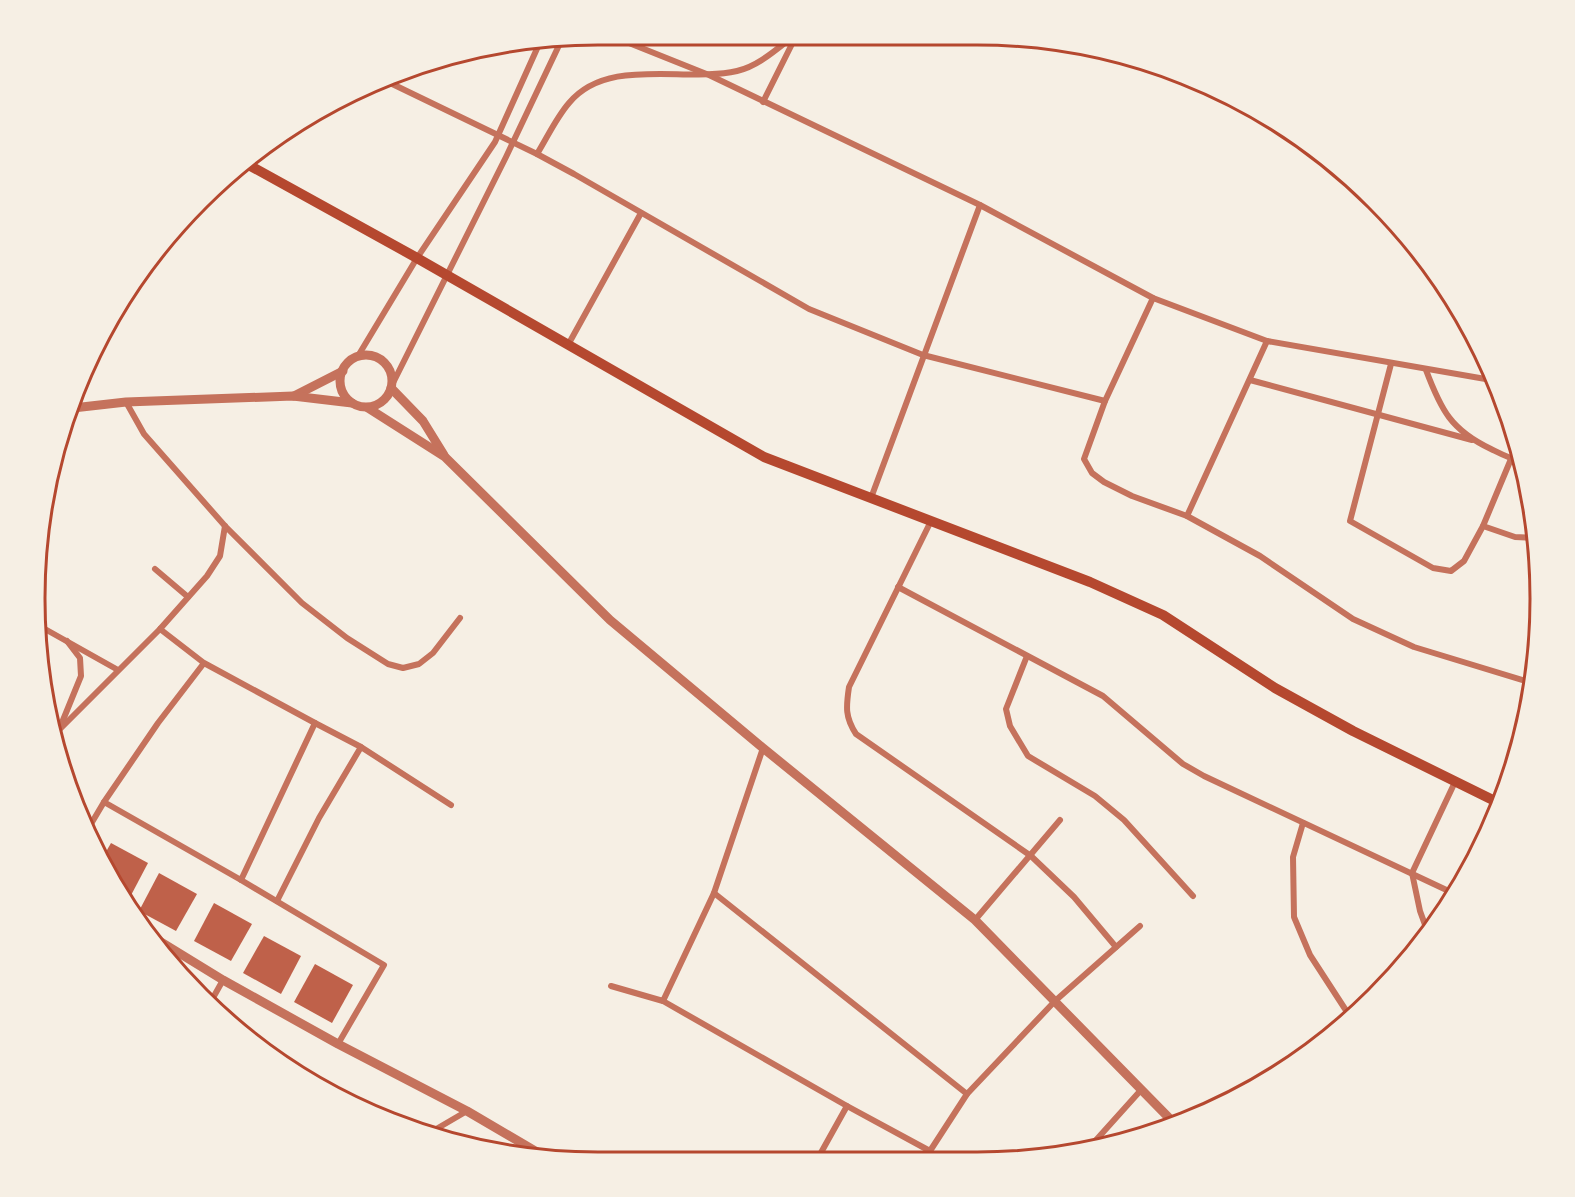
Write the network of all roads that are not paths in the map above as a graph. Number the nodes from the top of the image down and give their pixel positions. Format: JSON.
{"nodes":[{"id":1,"x":636,"y":45,"type":"edge"},
{"id":2,"x":781,"y":45,"type":"edge"},
{"id":3,"x":791,"y":45,"type":"edge"},
{"id":4,"x":559,"y":46,"type":"edge"},
{"id":5,"x":537,"y":49,"type":"edge"},
{"id":6,"x":709,"y":75,"type":"junction"},
{"id":7,"x":393,"y":85,"type":"edge"},
{"id":8,"x":763,"y":102,"type":"junction"},
{"id":9,"x":497,"y":136,"type":"junction"},
{"id":10,"x":513,"y":143,"type":"junction"},
{"id":11,"x":537,"y":154,"type":"junction"},
{"id":12,"x":252,"y":167,"type":"edge"},
{"id":13,"x":980,"y":205,"type":"junction"},
{"id":14,"x":641,"y":213,"type":"junction"},
{"id":15,"x":417,"y":258,"type":"junction"},
{"id":16,"x":447,"y":276,"type":"junction"},
{"id":17,"x":1153,"y":298,"type":"junction"},
{"id":18,"x":1267,"y":341,"type":"junction"},
{"id":19,"x":568,"y":345,"type":"junction"},
{"id":20,"x":923,"y":355,"type":"junction"},
{"id":21,"x":358,"y":356,"type":"junction"},
{"id":22,"x":1391,"y":363,"type":"junction"},
{"id":23,"x":1426,"y":370,"type":"junction"},
{"id":24,"x":343,"y":371,"type":"junction"},
{"id":25,"x":1484,"y":379,"type":"edge"},
{"id":26,"x":1250,"y":380,"type":"junction"},
{"id":27,"x":392,"y":385,"type":"junction"},
{"id":28,"x":293,"y":396,"type":"junction"},
{"id":29,"x":1105,"y":401,"type":"junction"},
{"id":30,"x":126,"y":402,"type":"junction"},
{"id":31,"x":352,"y":403,"type":"junction"},
{"id":32,"x":79,"y":407,"type":"edge"},
{"id":33,"x":368,"y":408,"type":"junction"},
{"id":34,"x":1377,"y":414,"type":"junction"},
{"id":35,"x":1472,"y":440,"type":"junction"},
{"id":36,"x":445,"y":458,"type":"junction"},
{"id":37,"x":1511,"y":459,"type":"joint"},
{"id":38,"x":871,"y":498,"type":"junction"},
{"id":39,"x":1187,"y":516,"type":"junction"},
{"id":40,"x":931,"y":521,"type":"junction"},
{"id":41,"x":225,"y":526,"type":"junction"},
{"id":42,"x":1483,"y":526,"type":"junction"},
{"id":43,"x":1526,"y":538,"type":"edge"},
{"id":44,"x":156,"y":569,"type":"dead end"},
{"id":45,"x":898,"y":587,"type":"junction"},
{"id":46,"x":188,"y":597,"type":"junction"},
{"id":47,"x":460,"y":618,"type":"dead end"},
{"id":48,"x":46,"y":629,"type":"edge"},
{"id":49,"x":160,"y":629,"type":"junction"},
{"id":50,"x":67,"y":641,"type":"junction"},
{"id":51,"x":1027,"y":656,"type":"junction"},
{"id":52,"x":204,"y":663,"type":"junction"},
{"id":53,"x":118,"y":670,"type":"junction"},
{"id":54,"x":1523,"y":680,"type":"edge"},
{"id":55,"x":315,"y":723,"type":"junction"},
{"id":56,"x":60,"y":725,"type":"edge"},
{"id":57,"x":61,"y":728,"type":"edge"},
{"id":58,"x":361,"y":747,"type":"junction"},
{"id":59,"x":763,"y":748,"type":"junction"},
{"id":60,"x":1455,"y":782,"type":"junction"},
{"id":61,"x":1492,"y":800,"type":"edge"},
{"id":62,"x":104,"y":802,"type":"junction"},
{"id":63,"x":451,"y":805,"type":"dead end"},
{"id":64,"x":1060,"y":820,"type":"dead end"},
{"id":65,"x":92,"y":822,"type":"edge"},
{"id":66,"x":1303,"y":823,"type":"junction"},
{"id":67,"x":1031,"y":856,"type":"junction"},
{"id":68,"x":1412,"y":873,"type":"junction"},
{"id":69,"x":241,"y":880,"type":"junction"},
{"id":70,"x":1447,"y":890,"type":"edge"},
{"id":71,"x":714,"y":893,"type":"junction"},
{"id":72,"x":1193,"y":896,"type":"dead end"},
{"id":73,"x":277,"y":901,"type":"junction"},
{"id":74,"x":975,"y":920,"type":"junction"},
{"id":75,"x":1424,"y":923,"type":"edge"},
{"id":76,"x":1140,"y":926,"type":"dead end"},
{"id":77,"x":169,"y":947,"type":"edge"},
{"id":78,"x":1116,"y":947,"type":"junction"},
{"id":79,"x":223,"y":980,"type":"junction"},
{"id":80,"x":611,"y":986,"type":"dead end"},
{"id":81,"x":214,"y":996,"type":"edge"},
{"id":82,"x":663,"y":1000,"type":"junction"},
{"id":83,"x":1054,"y":1000,"type":"junction"},
{"id":84,"x":1346,"y":1010,"type":"edge"},
{"id":85,"x":338,"y":1044,"type":"junction"},
{"id":86,"x":1141,"y":1090,"type":"junction"},
{"id":87,"x":967,"y":1094,"type":"junction"},
{"id":88,"x":847,"y":1106,"type":"junction"},
{"id":89,"x":467,"y":1111,"type":"junction"},
{"id":90,"x":1168,"y":1117,"type":"edge"},
{"id":91,"x":438,"y":1128,"type":"edge"},
{"id":92,"x":1098,"y":1138,"type":"edge"},
{"id":93,"x":529,"y":1147,"type":"edge"},
{"id":94,"x":930,"y":1151,"type":"joint"},
{"id":95,"x":821,"y":1152,"type":"edge"}],
"edges":[{"from":1,"to":6,"type":"street"},
{"from":2,"to":6,"type":"street"},
{"from":3,"to":8,"type":"street"},
{"from":4,"to":10,"type":"street"},
{"from":5,"to":9,"type":"street"},
{"from":6,"to":8,"type":"street"},
{"from":6,"to":11,"type":"street"},
{"from":7,"to":9,"type":"street"},
{"from":8,"to":13,"type":"street"},
{"from":9,"to":10,"type":"street"},
{"from":9,"to":15,"type":"street"},
{"from":10,"to":11,"type":"street"},
{"from":10,"to":16,"type":"street"},
{"from":11,"to":14,"type":"street"},
{"from":12,"to":15,"type":"main road"},
{"from":13,"to":17,"type":"street"},
{"from":13,"to":20,"type":"street"},
{"from":14,"to":19,"type":"street"},
{"from":14,"to":20,"type":"street"},
{"from":15,"to":16,"type":"main road"},
{"from":15,"to":21,"type":"street"},
{"from":16,"to":19,"type":"main road"},
{"from":16,"to":27,"type":"street"},
{"from":17,"to":18,"type":"street"},
{"from":17,"to":29,"type":"street"},
{"from":18,"to":22,"type":"street"},
{"from":18,"to":26,"type":"street"},
{"from":19,"to":38,"type":"main road"},
{"from":20,"to":29,"type":"street"},
{"from":20,"to":38,"type":"street"},
{"from":21,"to":24,"type":"street"},
{"from":21,"to":27,"type":"street"},
{"from":22,"to":23,"type":"street"},
{"from":22,"to":34,"type":"street"},
{"from":23,"to":25,"type":"street"},
{"from":23,"to":35,"type":"street"},
{"from":24,"to":28,"type":"street"},
{"from":24,"to":31,"type":"street"},
{"from":26,"to":34,"type":"street"},
{"from":26,"to":39,"type":"street"},
{"from":27,"to":33,"type":"street"},
{"from":27,"to":36,"type":"street"},
{"from":28,"to":30,"type":"street"},
{"from":28,"to":31,"type":"street"},
{"from":29,"to":39,"type":"street"},
{"from":30,"to":32,"type":"street"},
{"from":30,"to":41,"type":"street"},
{"from":31,"to":33,"type":"street"},
{"from":33,"to":36,"type":"street"},
{"from":34,"to":35,"type":"street"},
{"from":34,"to":42,"type":"street"},
{"from":35,"to":37,"type":"street"},
{"from":36,"to":59,"type":"street"},
{"from":37,"to":42,"type":"street"},
{"from":38,"to":40,"type":"main road"},
{"from":39,"to":54,"type":"street"},
{"from":40,"to":45,"type":"street"},
{"from":40,"to":60,"type":"main road"},
{"from":41,"to":46,"type":"street"},
{"from":41,"to":47,"type":"street"},
{"from":42,"to":43,"type":"street"},
{"from":44,"to":46,"type":"street"},
{"from":45,"to":51,"type":"street"},
{"from":45,"to":67,"type":"street"},
{"from":46,"to":49,"type":"street"},
{"from":48,"to":50,"type":"street"},
{"from":49,"to":52,"type":"street"},
{"from":49,"to":53,"type":"street"},
{"from":50,"to":53,"type":"street"},
{"from":50,"to":56,"type":"street"},
{"from":51,"to":66,"type":"street"},
{"from":51,"to":72,"type":"street"},
{"from":52,"to":55,"type":"street"},
{"from":52,"to":62,"type":"street"},
{"from":53,"to":57,"type":"street"},
{"from":55,"to":58,"type":"street"},
{"from":55,"to":69,"type":"street"},
{"from":58,"to":63,"type":"street"},
{"from":58,"to":73,"type":"street"},
{"from":59,"to":71,"type":"street"},
{"from":59,"to":74,"type":"street"},
{"from":60,"to":61,"type":"main road"},
{"from":60,"to":68,"type":"street"},
{"from":62,"to":65,"type":"street"},
{"from":62,"to":69,"type":"street"},
{"from":64,"to":67,"type":"street"},
{"from":66,"to":68,"type":"street"},
{"from":66,"to":84,"type":"street"},
{"from":67,"to":74,"type":"street"},
{"from":67,"to":78,"type":"street"},
{"from":68,"to":70,"type":"street"},
{"from":68,"to":75,"type":"street"},
{"from":69,"to":73,"type":"street"},
{"from":71,"to":82,"type":"street"},
{"from":71,"to":87,"type":"street"},
{"from":73,"to":85,"type":"street"},
{"from":74,"to":83,"type":"street"},
{"from":76,"to":78,"type":"street"},
{"from":77,"to":79,"type":"street"},
{"from":78,"to":83,"type":"street"},
{"from":79,"to":81,"type":"street"},
{"from":79,"to":85,"type":"street"},
{"from":80,"to":82,"type":"street"},
{"from":82,"to":88,"type":"street"},
{"from":83,"to":86,"type":"street"},
{"from":83,"to":87,"type":"street"},
{"from":85,"to":89,"type":"street"},
{"from":86,"to":90,"type":"street"},
{"from":86,"to":92,"type":"street"},
{"from":87,"to":94,"type":"street"},
{"from":88,"to":94,"type":"street"},
{"from":88,"to":95,"type":"street"},
{"from":89,"to":91,"type":"street"},
{"from":89,"to":93,"type":"street"}]}
